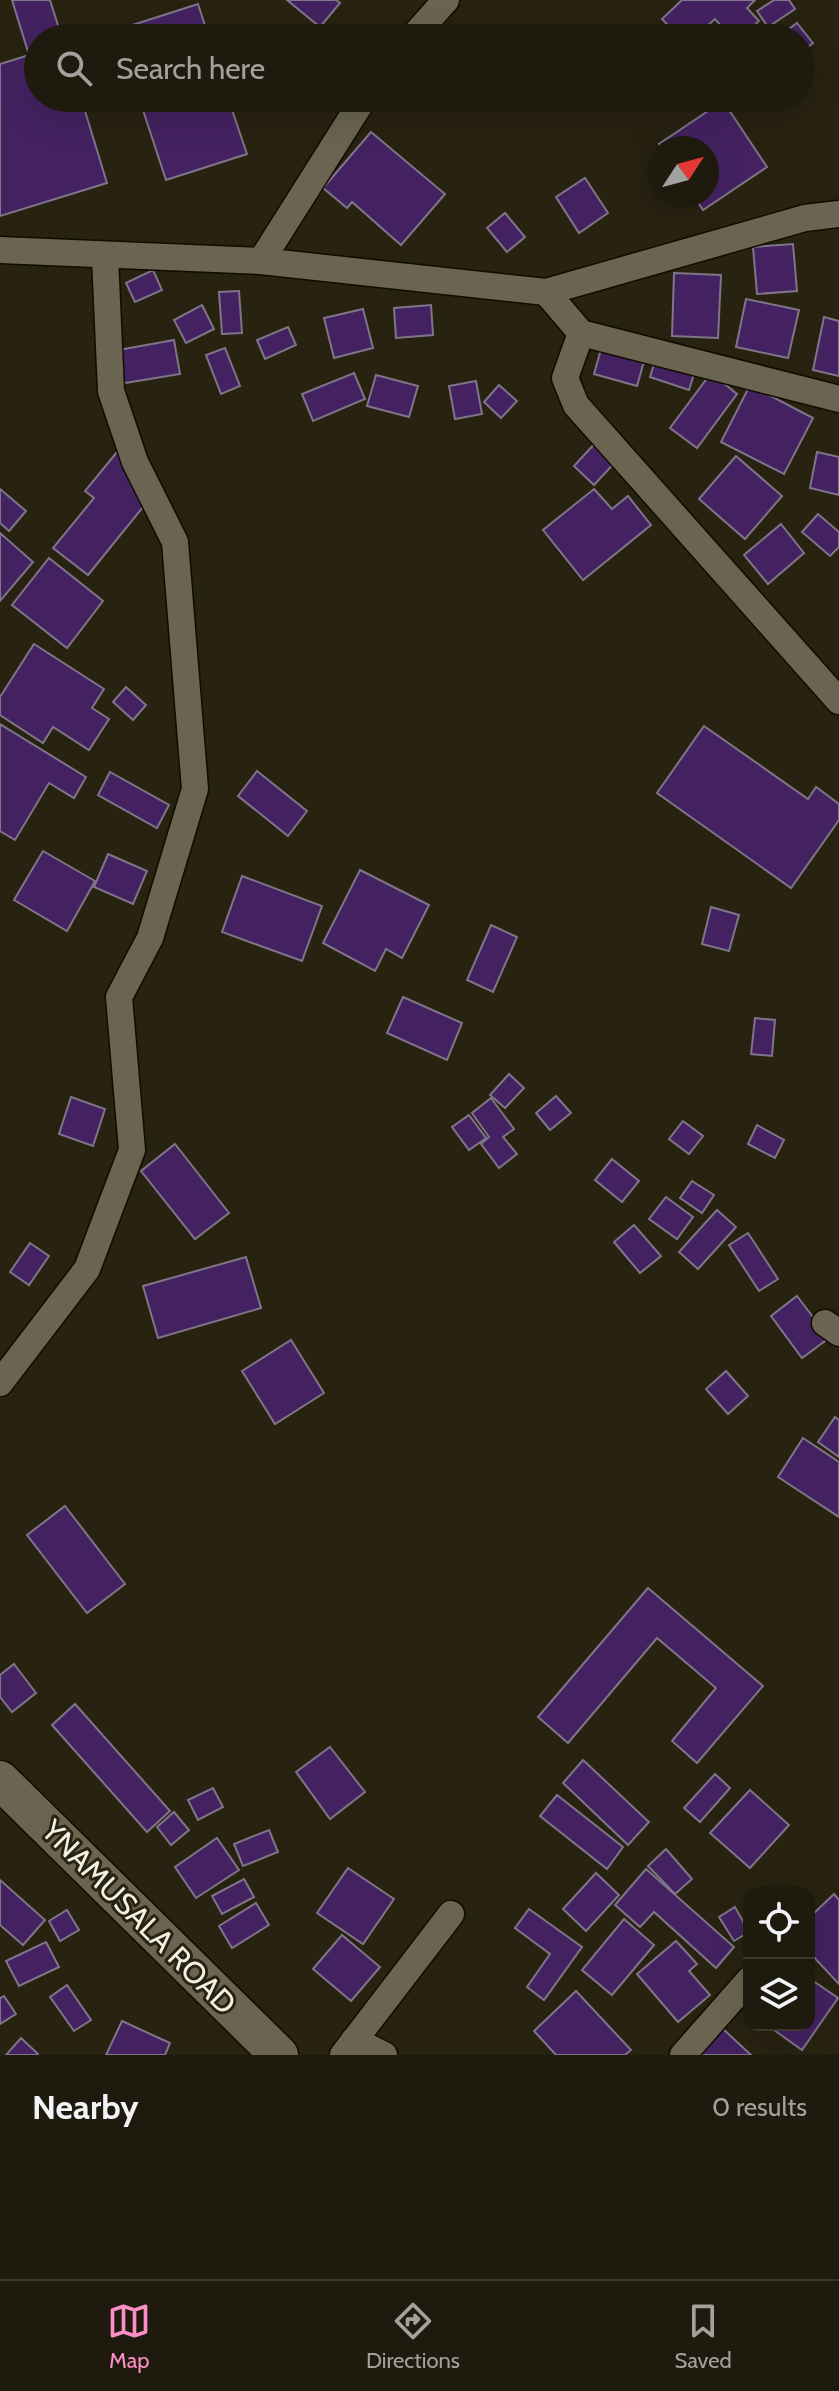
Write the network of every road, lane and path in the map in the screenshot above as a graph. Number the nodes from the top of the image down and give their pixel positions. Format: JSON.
{"nodes":[{"id":1,"x":446,"y":0,"type":"edge"},
{"id":2,"x":425,"y":24,"type":"edge"},
{"id":3,"x":355,"y":112,"type":"edge"},
{"id":4,"x":839,"y":214,"type":"edge"},
{"id":5,"x":0,"y":250,"type":"edge"},
{"id":6,"x":105,"y":257,"type":"junction"},
{"id":7,"x":261,"y":261,"type":"junction"},
{"id":8,"x":546,"y":292,"type":"junction"},
{"id":9,"x":581,"y":333,"type":"junction"},
{"id":10,"x":839,"y":399,"type":"edge"},
{"id":11,"x":839,"y":701,"type":"edge"},
{"id":12,"x":0,"y":1383,"type":"edge"},
{"id":13,"x":0,"y":1780,"type":"edge"},
{"id":14,"x":451,"y":1914,"type":"dead end"},
{"id":15,"x":743,"y":1987,"type":"edge"},
{"id":16,"x":349,"y":2048,"type":"edge"},
{"id":17,"x":279,"y":2055,"type":"edge"},
{"id":18,"x":384,"y":2055,"type":"edge"},
{"id":19,"x":683,"y":2055,"type":"edge"}],
"edges":[{"from":1,"to":2,"type":"street"},
{"from":3,"to":7,"type":"street"},
{"from":4,"to":8,"type":"street"},
{"from":5,"to":6,"type":"street"},
{"from":6,"to":7,"type":"street"},
{"from":6,"to":12,"type":"street"},
{"from":7,"to":8,"type":"street"},
{"from":8,"to":9,"type":"street"},
{"from":9,"to":10,"type":"street"},
{"from":9,"to":11,"type":"street"},
{"from":13,"to":17,"type":"main road","name":"YNAMUSALA ROAD"},
{"from":14,"to":16,"type":"street"},
{"from":15,"to":19,"type":"street"},
{"from":16,"to":18,"type":"street"}]}
